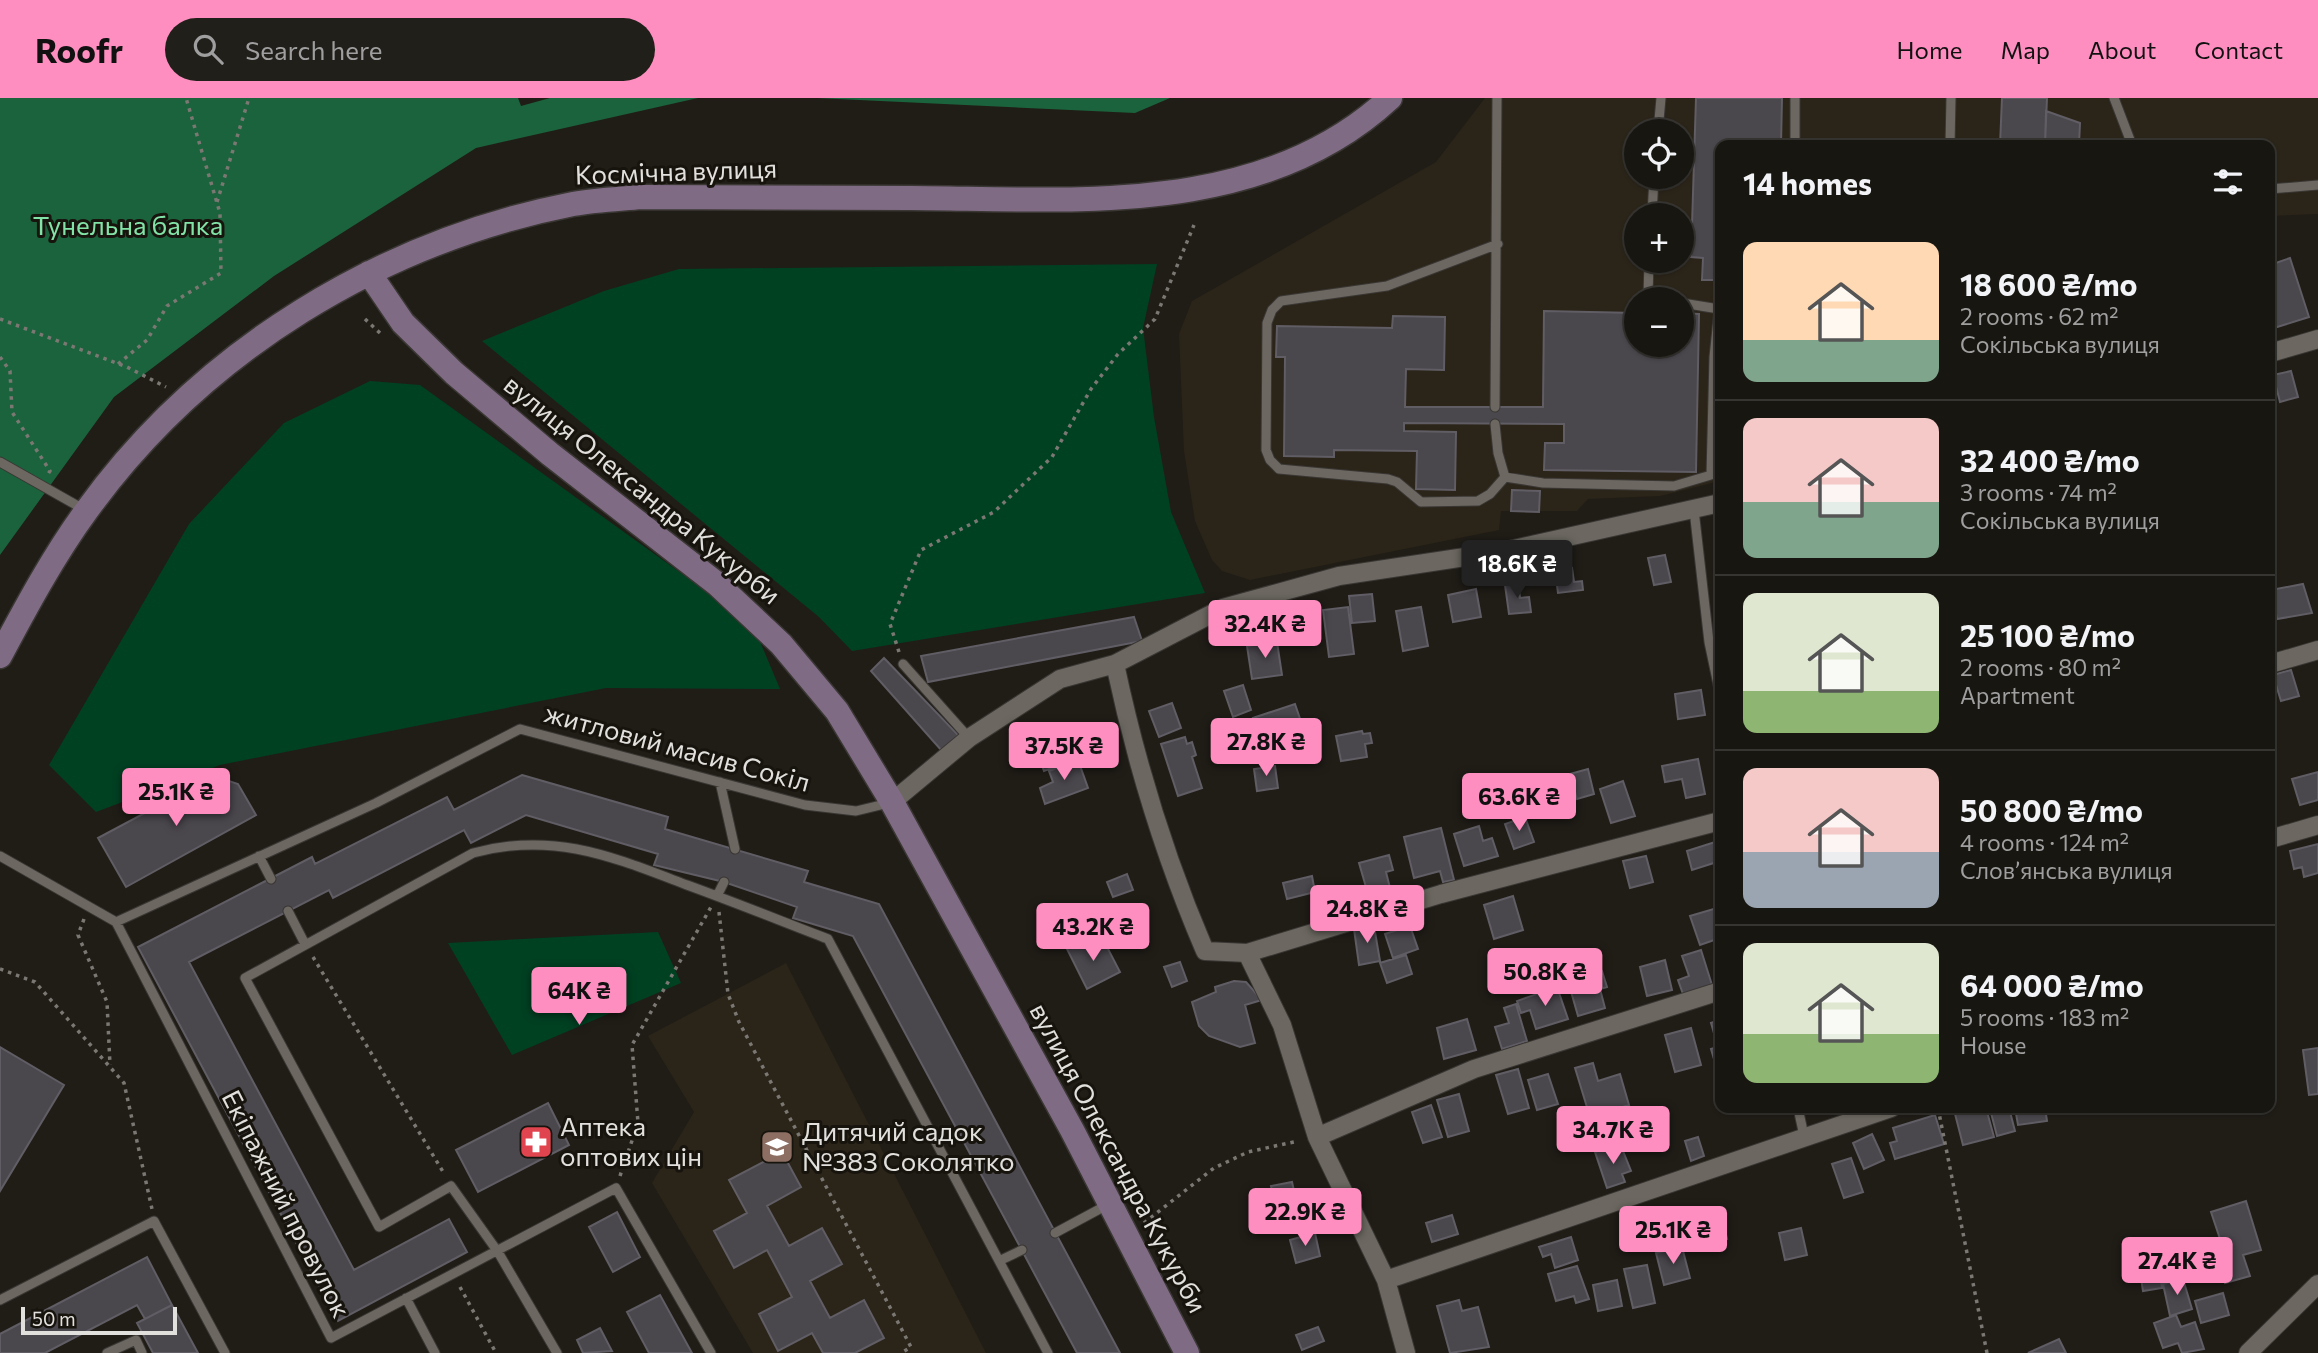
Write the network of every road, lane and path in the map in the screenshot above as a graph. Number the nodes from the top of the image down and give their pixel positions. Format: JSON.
{"nodes":[{"id":1,"x":186,"y":98,"type":"edge"},
{"id":2,"x":249,"y":98,"type":"edge"},
{"id":3,"x":1390,"y":98,"type":"edge"},
{"id":4,"x":1497,"y":98,"type":"edge"},
{"id":5,"x":1661,"y":98,"type":"edge"},
{"id":6,"x":1795,"y":98,"type":"edge"},
{"id":7,"x":1951,"y":98,"type":"edge"},
{"id":8,"x":2114,"y":98,"type":"edge"},
{"id":9,"x":1659,"y":119,"type":"edge"},
{"id":10,"x":1795,"y":140,"type":"edge"},
{"id":11,"x":1951,"y":140,"type":"edge"},
{"id":12,"x":2130,"y":140,"type":"edge"},
{"id":13,"x":2318,"y":186,"type":"edge"},
{"id":14,"x":2275,"y":189,"type":"edge"},
{"id":15,"x":216,"y":202,"type":"junction"},
{"id":16,"x":1194,"y":225,"type":"dead end"},
{"id":17,"x":1498,"y":244,"type":"junction"},
{"id":18,"x":369,"y":273,"type":"junction"},
{"id":19,"x":1694,"y":305,"type":"edge"},
{"id":20,"x":1715,"y":308,"type":"edge"},
{"id":21,"x":0,"y":319,"type":"edge"},
{"id":22,"x":2318,"y":339,"type":"edge"},
{"id":23,"x":2275,"y":352,"type":"edge"},
{"id":24,"x":0,"y":357,"type":"edge"},
{"id":25,"x":118,"y":364,"type":"junction"},
{"id":26,"x":1715,"y":392,"type":"edge"},
{"id":27,"x":184,"y":400,"type":"junction"},
{"id":28,"x":1495,"y":407,"type":"dead end"},
{"id":29,"x":1495,"y":424,"type":"dead end"},
{"id":30,"x":0,"y":462,"type":"edge"},
{"id":31,"x":1505,"y":477,"type":"junction"},
{"id":32,"x":42,"y":485,"type":"junction"},
{"id":33,"x":1715,"y":504,"type":"edge"},
{"id":34,"x":1694,"y":510,"type":"junction"},
{"id":35,"x":86,"y":511,"type":"junction"},
{"id":36,"x":2318,"y":650,"type":"edge"},
{"id":37,"x":0,"y":656,"type":"edge"},
{"id":38,"x":2275,"y":663,"type":"edge"},
{"id":39,"x":903,"y":664,"type":"joint"},
{"id":40,"x":1115,"y":664,"type":"junction"},
{"id":41,"x":1715,"y":670,"type":"edge"},
{"id":42,"x":969,"y":738,"type":"junction"},
{"id":43,"x":720,"y":782,"type":"junction"},
{"id":44,"x":892,"y":802,"type":"junction"},
{"id":45,"x":1715,"y":822,"type":"edge"},
{"id":46,"x":2318,"y":825,"type":"edge"},
{"id":47,"x":2275,"y":838,"type":"edge"},
{"id":48,"x":735,"y":849,"type":"dead end"},
{"id":49,"x":0,"y":856,"type":"edge"},
{"id":50,"x":259,"y":856,"type":"junction"},
{"id":51,"x":271,"y":879,"type":"dead end"},
{"id":52,"x":724,"y":882,"type":"dead end"},
{"id":53,"x":717,"y":896,"type":"junction"},
{"id":54,"x":89,"y":906,"type":"junction"},
{"id":55,"x":288,"y":911,"type":"dead end"},
{"id":56,"x":116,"y":922,"type":"junction"},
{"id":57,"x":305,"y":944,"type":"junction"},
{"id":58,"x":1247,"y":953,"type":"junction"},
{"id":59,"x":0,"y":969,"type":"edge"},
{"id":60,"x":1715,"y":993,"type":"edge"},
{"id":61,"x":110,"y":1067,"type":"junction"},
{"id":62,"x":1799,"y":1113,"type":"edge"},
{"id":63,"x":1876,"y":1113,"type":"edge"},
{"id":64,"x":1939,"y":1113,"type":"edge"},
{"id":65,"x":1804,"y":1136,"type":"junction"},
{"id":66,"x":1317,"y":1137,"type":"junction"},
{"id":67,"x":452,"y":1186,"type":"junction"},
{"id":68,"x":616,"y":1188,"type":"junction"},
{"id":69,"x":1109,"y":1204,"type":"junction"},
{"id":70,"x":155,"y":1221,"type":"junction"},
{"id":71,"x":1055,"y":1233,"type":"dead end"},
{"id":72,"x":1125,"y":1237,"type":"junction"},
{"id":73,"x":1022,"y":1250,"type":"dead end"},
{"id":74,"x":498,"y":1252,"type":"junction"},
{"id":75,"x":1001,"y":1261,"type":"junction"},
{"id":76,"x":452,"y":1272,"type":"junction"},
{"id":77,"x":1386,"y":1280,"type":"junction"},
{"id":78,"x":2318,"y":1284,"type":"edge"},
{"id":79,"x":406,"y":1298,"type":"junction"},
{"id":80,"x":0,"y":1300,"type":"edge"},
{"id":81,"x":107,"y":1353,"type":"edge"},
{"id":82,"x":142,"y":1353,"type":"edge"},
{"id":83,"x":225,"y":1353,"type":"edge"},
{"id":84,"x":435,"y":1353,"type":"edge"},
{"id":85,"x":496,"y":1353,"type":"edge"},
{"id":86,"x":557,"y":1353,"type":"edge"},
{"id":87,"x":711,"y":1353,"type":"edge"},
{"id":88,"x":901,"y":1353,"type":"edge"},
{"id":89,"x":1048,"y":1353,"type":"edge"},
{"id":90,"x":1187,"y":1353,"type":"edge"},
{"id":91,"x":1406,"y":1353,"type":"edge"},
{"id":92,"x":1987,"y":1353,"type":"edge"},
{"id":93,"x":2248,"y":1353,"type":"edge"}],
"edges":[{"from":1,"to":15,"type":"path"},
{"from":2,"to":15,"type":"path"},
{"from":3,"to":18,"type":"main road","name":"Космічна вулиця"},
{"from":4,"to":17,"type":"lane"},
{"from":5,"to":9,"type":"lane"},
{"from":6,"to":10,"type":"lane"},
{"from":7,"to":11,"type":"lane"},
{"from":8,"to":12,"type":"lane"},
{"from":13,"to":14,"type":"lane"},
{"from":15,"to":25,"type":"path"},
{"from":16,"to":39,"type":"path"},
{"from":17,"to":28,"type":"lane"},
{"from":17,"to":31,"type":"lane"},
{"from":18,"to":27,"type":"main road","name":"Космічна вулиця"},
{"from":18,"to":44,"type":"main road","name":"вулиця Олександра Кукурби"},
{"from":19,"to":20,"type":"lane"},
{"from":21,"to":25,"type":"path"},
{"from":22,"to":23,"type":"street"},
{"from":24,"to":32,"type":"path"},
{"from":25,"to":27,"type":"path"},
{"from":26,"to":31,"type":"lane"},
{"from":27,"to":35,"type":"main road","name":"Космічна вулиця"},
{"from":29,"to":31,"type":"lane"},
{"from":30,"to":32,"type":"lane"},
{"from":32,"to":35,"type":"lane"},
{"from":33,"to":34,"type":"street"},
{"from":34,"to":40,"type":"street"},
{"from":34,"to":41,"type":"lane"},
{"from":35,"to":37,"type":"main road","name":"Космічна вулиця"},
{"from":36,"to":38,"type":"street"},
{"from":39,"to":42,"type":"lane"},
{"from":40,"to":42,"type":"street"},
{"from":40,"to":58,"type":"street"},
{"from":42,"to":44,"type":"street"},
{"from":43,"to":44,"type":"lane","name":"житловий масив Сокіл"},
{"from":43,"to":48,"type":"lane"},
{"from":43,"to":50,"type":"lane","name":"житловий масив Сокіл"},
{"from":44,"to":69,"type":"main road","name":"вулиця Олександра Кукурби"},
{"from":45,"to":58,"type":"street"},
{"from":46,"to":47,"type":"street"},
{"from":49,"to":54,"type":"lane"},
{"from":50,"to":51,"type":"lane"},
{"from":50,"to":56,"type":"lane","name":"житловий масив Сокіл"},
{"from":52,"to":53,"type":"lane"},
{"from":53,"to":57,"type":"lane"},
{"from":53,"to":68,"type":"path"},
{"from":53,"to":75,"type":"lane"},
{"from":53,"to":88,"type":"path"},
{"from":54,"to":56,"type":"lane"},
{"from":54,"to":61,"type":"path"},
{"from":55,"to":57,"type":"lane"},
{"from":56,"to":79,"type":"lane","name":"Екіпажний провулок"},
{"from":57,"to":67,"type":"path"},
{"from":57,"to":67,"type":"lane"},
{"from":58,"to":66,"type":"street"},
{"from":59,"to":61,"type":"path"},
{"from":60,"to":66,"type":"street"},
{"from":61,"to":70,"type":"path"},
{"from":62,"to":65,"type":"lane"},
{"from":63,"to":65,"type":"street"},
{"from":64,"to":92,"type":"path"},
{"from":65,"to":77,"type":"street"},
{"from":66,"to":72,"type":"path"},
{"from":66,"to":77,"type":"street"},
{"from":67,"to":74,"type":"lane"},
{"from":68,"to":74,"type":"lane","name":"Екіпажний провулок"},
{"from":68,"to":87,"type":"lane"},
{"from":69,"to":71,"type":"lane"},
{"from":69,"to":72,"type":"main road","name":"вулиця Олександра Кукурби"},
{"from":70,"to":80,"type":"lane"},
{"from":70,"to":83,"type":"lane"},
{"from":72,"to":90,"type":"main road","name":"вулиця Олександра Кукурби"},
{"from":73,"to":75,"type":"lane"},
{"from":74,"to":76,"type":"lane","name":"Екіпажний провулок"},
{"from":74,"to":86,"type":"lane"},
{"from":75,"to":89,"type":"lane"},
{"from":76,"to":79,"type":"lane","name":"Екіпажний провулок"},
{"from":76,"to":85,"type":"path"},
{"from":77,"to":91,"type":"street"},
{"from":78,"to":93,"type":"street"},
{"from":79,"to":84,"type":"lane"},
{"from":81,"to":82,"type":"lane"}]}
